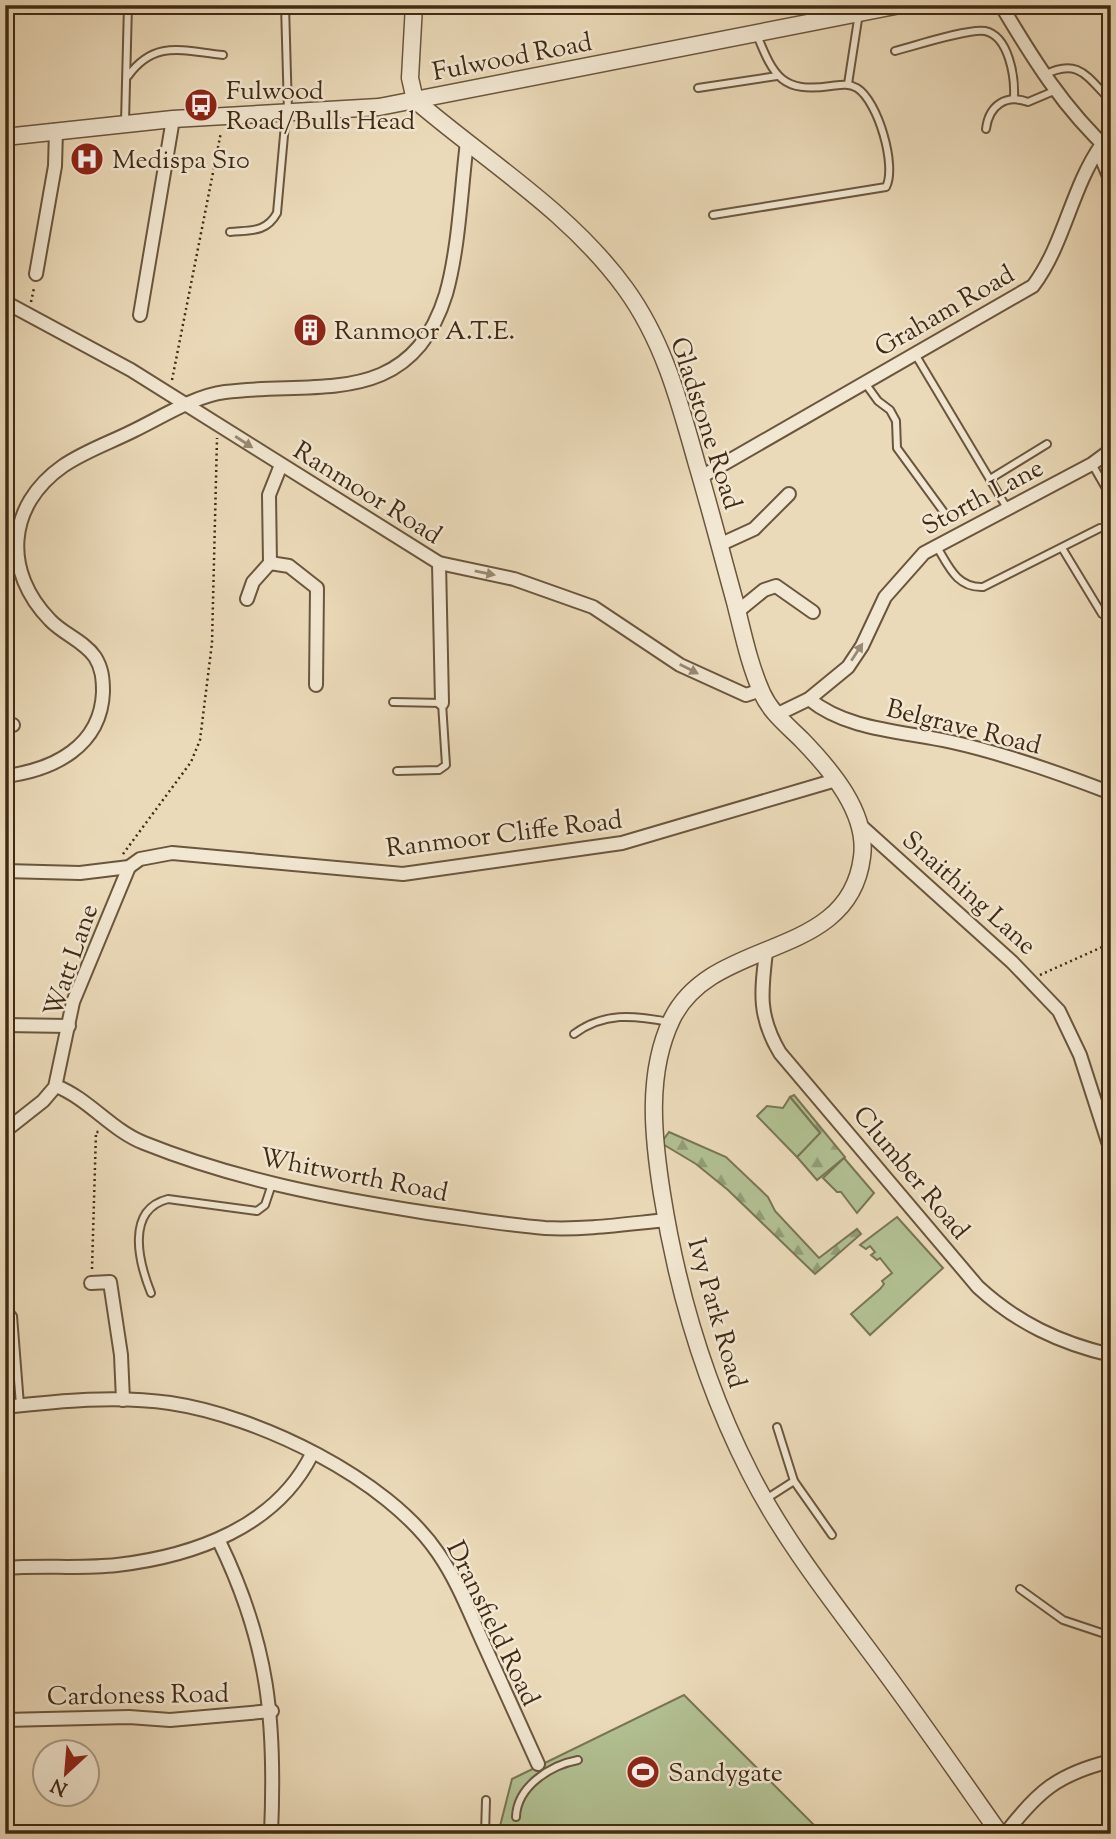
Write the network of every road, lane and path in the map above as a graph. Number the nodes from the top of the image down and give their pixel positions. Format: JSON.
{"nodes":[{"id":1,"x":128,"y":5,"type":"edge"},
{"id":2,"x":285,"y":5,"type":"edge"},
{"id":3,"x":414,"y":5,"type":"edge"},
{"id":4,"x":900,"y":5,"type":"edge"},
{"id":5,"x":1001,"y":5,"type":"edge"},
{"id":6,"x":859,"y":13,"type":"junction"},
{"id":7,"x":757,"y":33,"type":"junction"},
{"id":8,"x":895,"y":51,"type":"dead end"},
{"id":9,"x":223,"y":55,"type":"dead end"},
{"id":10,"x":1044,"y":75,"type":"junction"},
{"id":11,"x":777,"y":76,"type":"junction"},
{"id":12,"x":126,"y":78,"type":"junction"},
{"id":13,"x":848,"y":84,"type":"junction"},
{"id":14,"x":698,"y":88,"type":"dead end"},
{"id":15,"x":1054,"y":91,"type":"junction"},
{"id":16,"x":1014,"y":97,"type":"junction"},
{"id":17,"x":415,"y":100,"type":"junction"},
{"id":18,"x":1111,"y":101,"type":"edge"},
{"id":19,"x":287,"y":113,"type":"junction"},
{"id":20,"x":224,"y":116,"type":"junction"},
{"id":21,"x":173,"y":119,"type":"junction"},
{"id":22,"x":125,"y":123,"type":"junction"},
{"id":23,"x":986,"y":129,"type":"dead end"},
{"id":24,"x":56,"y":130,"type":"junction"},
{"id":25,"x":5,"y":137,"type":"edge"},
{"id":26,"x":467,"y":142,"type":"junction"},
{"id":27,"x":1103,"y":149,"type":"edge"},
{"id":28,"x":1111,"y":189,"type":"edge"},
{"id":29,"x":713,"y":215,"type":"dead end"},
{"id":30,"x":230,"y":232,"type":"dead end"},
{"id":31,"x":36,"y":274,"type":"joint"},
{"id":32,"x":5,"y":302,"type":"edge"},
{"id":33,"x":28,"y":314,"type":"junction"},
{"id":34,"x":141,"y":316,"type":"dead end"},
{"id":35,"x":915,"y":354,"type":"junction"},
{"id":36,"x":865,"y":383,"type":"junction"},
{"id":37,"x":170,"y":394,"type":"junction"},
{"id":38,"x":187,"y":405,"type":"junction"},
{"id":39,"x":218,"y":424,"type":"junction"},
{"id":40,"x":1047,"y":444,"type":"dead end"},
{"id":41,"x":1111,"y":450,"type":"edge"},
{"id":42,"x":1091,"y":464,"type":"junction"},
{"id":43,"x":281,"y":465,"type":"junction"},
{"id":44,"x":701,"y":477,"type":"junction"},
{"id":45,"x":990,"y":479,"type":"junction"},
{"id":46,"x":789,"y":494,"type":"dead end"},
{"id":47,"x":1111,"y":498,"type":"edge"},
{"id":48,"x":1007,"y":508,"type":"junction"},
{"id":49,"x":943,"y":511,"type":"dead end"},
{"id":50,"x":1100,"y":528,"type":"dead end"},
{"id":51,"x":719,"y":545,"type":"junction"},
{"id":52,"x":936,"y":546,"type":"junction"},
{"id":53,"x":1062,"y":548,"type":"junction"},
{"id":54,"x":270,"y":563,"type":"junction"},
{"id":55,"x":439,"y":563,"type":"junction"},
{"id":56,"x":247,"y":599,"type":"dead end"},
{"id":57,"x":737,"y":612,"type":"junction"},
{"id":58,"x":813,"y":612,"type":"dead end"},
{"id":59,"x":1102,"y":614,"type":"dead end"},
{"id":60,"x":316,"y":685,"type":"dead end"},
{"id":61,"x":761,"y":690,"type":"junction"},
{"id":62,"x":809,"y":699,"type":"junction"},
{"id":63,"x":393,"y":702,"type":"dead end"},
{"id":64,"x":442,"y":703,"type":"junction"},
{"id":65,"x":776,"y":715,"type":"junction"},
{"id":66,"x":397,"y":771,"type":"dead end"},
{"id":67,"x":5,"y":776,"type":"edge"},
{"id":68,"x":836,"y":780,"type":"junction"},
{"id":69,"x":1111,"y":793,"type":"edge"},
{"id":70,"x":860,"y":825,"type":"junction"},
{"id":71,"x":123,"y":867,"type":"junction"},
{"id":72,"x":5,"y":870,"type":"edge"},
{"id":73,"x":1111,"y":943,"type":"edge"},
{"id":74,"x":766,"y":952,"type":"junction"},
{"id":75,"x":1030,"y":979,"type":"junction"},
{"id":76,"x":670,"y":1023,"type":"junction"},
{"id":77,"x":5,"y":1025,"type":"edge"},
{"id":78,"x":69,"y":1026,"type":"junction"},
{"id":79,"x":574,"y":1034,"type":"dead end"},
{"id":80,"x":56,"y":1086,"type":"junction"},
{"id":81,"x":5,"y":1131,"type":"edge"},
{"id":82,"x":96,"y":1132,"type":"dead end"},
{"id":83,"x":1111,"y":1151,"type":"edge"},
{"id":84,"x":272,"y":1184,"type":"junction"},
{"id":85,"x":667,"y":1220,"type":"junction"},
{"id":86,"x":91,"y":1283,"type":"joint"},
{"id":87,"x":151,"y":1293,"type":"dead end"},
{"id":88,"x":5,"y":1306,"type":"edge"},
{"id":89,"x":1111,"y":1355,"type":"edge"},
{"id":90,"x":124,"y":1399,"type":"junction"},
{"id":91,"x":20,"y":1405,"type":"junction"},
{"id":92,"x":5,"y":1407,"type":"edge"},
{"id":93,"x":777,"y":1427,"type":"dead end"},
{"id":94,"x":312,"y":1454,"type":"junction"},
{"id":95,"x":794,"y":1481,"type":"junction"},
{"id":96,"x":766,"y":1500,"type":"junction"},
{"id":97,"x":832,"y":1535,"type":"dead end"},
{"id":98,"x":219,"y":1541,"type":"junction"},
{"id":99,"x":5,"y":1568,"type":"edge"},
{"id":100,"x":1020,"y":1589,"type":"dead end"},
{"id":101,"x":1111,"y":1636,"type":"edge"},
{"id":102,"x":272,"y":1711,"type":"junction"},
{"id":103,"x":5,"y":1720,"type":"edge"},
{"id":104,"x":578,"y":1760,"type":"dead end"},
{"id":105,"x":1111,"y":1761,"type":"edge"},
{"id":106,"x":540,"y":1770,"type":"junction"},
{"id":107,"x":486,"y":1800,"type":"dead end"},
{"id":108,"x":516,"y":1817,"type":"dead end"},
{"id":109,"x":271,"y":1834,"type":"edge"},
{"id":110,"x":485,"y":1834,"type":"edge"},
{"id":111,"x":1003,"y":1834,"type":"edge"}],
"edges":[{"from":1,"to":12,"type":"lane"},
{"from":2,"to":19,"type":"lane"},
{"from":3,"to":17,"type":"street"},
{"from":4,"to":6,"type":"street","name":"Fulwood Road"},
{"from":5,"to":10,"type":"street"},
{"from":6,"to":7,"type":"street","name":"Fulwood Road"},
{"from":6,"to":13,"type":"lane"},
{"from":7,"to":11,"type":"lane"},
{"from":7,"to":17,"type":"street","name":"Fulwood Road"},
{"from":8,"to":16,"type":"lane"},
{"from":9,"to":12,"type":"lane"},
{"from":10,"to":15,"type":"street"},
{"from":10,"to":18,"type":"lane"},
{"from":11,"to":13,"type":"lane"},
{"from":11,"to":14,"type":"lane"},
{"from":12,"to":22,"type":"lane"},
{"from":13,"to":29,"type":"lane"},
{"from":15,"to":16,"type":"lane"},
{"from":15,"to":27,"type":"street"},
{"from":16,"to":23,"type":"lane"},
{"from":17,"to":19,"type":"street","name":"Fulwood Road"},
{"from":17,"to":26,"type":"street","name":"Gladstone Road"},
{"from":19,"to":20,"type":"street","name":"Fulwood Road"},
{"from":19,"to":30,"type":"lane"},
{"from":20,"to":21,"type":"street","name":"Fulwood Road"},
{"from":20,"to":37,"type":"path"},
{"from":21,"to":22,"type":"street","name":"Fulwood Road"},
{"from":21,"to":34,"type":"street"},
{"from":22,"to":24,"type":"street","name":"Fulwood Road"},
{"from":24,"to":25,"type":"street","name":"Fulwood Road"},
{"from":24,"to":31,"type":"street"},
{"from":26,"to":38,"type":"street"},
{"from":26,"to":44,"type":"street","name":"Gladstone Road"},
{"from":27,"to":28,"type":"lane"},
{"from":27,"to":35,"type":"street","name":"Graham Road"},
{"from":31,"to":33,"type":"path"},
{"from":32,"to":33,"type":"street","name":"Ranmoor Road"},
{"from":33,"to":37,"type":"street","name":"Ranmoor Road"},
{"from":35,"to":36,"type":"street","name":"Graham Road"},
{"from":35,"to":45,"type":"lane"},
{"from":36,"to":44,"type":"street","name":"Graham Road"},
{"from":36,"to":49,"type":"lane"},
{"from":37,"to":38,"type":"street","name":"Ranmoor Road"},
{"from":38,"to":39,"type":"street","name":"Ranmoor Road"},
{"from":38,"to":67,"type":"street"},
{"from":39,"to":43,"type":"street","name":"Ranmoor Road","one_way":true},
{"from":39,"to":71,"type":"path"},
{"from":40,"to":45,"type":"lane"},
{"from":41,"to":42,"type":"street","name":"Storth Lane"},
{"from":42,"to":47,"type":"lane"},
{"from":42,"to":48,"type":"street","name":"Storth Lane"},
{"from":43,"to":54,"type":"street"},
{"from":43,"to":55,"type":"street","name":"Ranmoor Road"},
{"from":44,"to":51,"type":"street","name":"Gladstone Road"},
{"from":45,"to":48,"type":"lane"},
{"from":46,"to":51,"type":"street"},
{"from":48,"to":52,"type":"street","name":"Storth Lane"},
{"from":50,"to":53,"type":"lane"},
{"from":51,"to":57,"type":"street","name":"Gladstone Road"},
{"from":52,"to":53,"type":"lane"},
{"from":62,"to":52,"type":"street","name":"Storth Lane","one_way":true},
{"from":53,"to":59,"type":"lane"},
{"from":54,"to":56,"type":"street"},
{"from":54,"to":60,"type":"street"},
{"from":55,"to":61,"type":"street","name":"Ranmoor Road","one_way":true},
{"from":55,"to":64,"type":"street"},
{"from":57,"to":58,"type":"street"},
{"from":57,"to":61,"type":"street","name":"Gladstone Road"},
{"from":61,"to":65,"type":"street","name":"Snaithing Lane"},
{"from":62,"to":65,"type":"street","name":"Storth Lane"},
{"from":62,"to":69,"type":"street","name":"Belgrave Road"},
{"from":63,"to":64,"type":"lane"},
{"from":64,"to":66,"type":"lane"},
{"from":65,"to":68,"type":"street","name":"Snaithing Lane"},
{"from":68,"to":70,"type":"street","name":"Snaithing Lane"},
{"from":68,"to":71,"type":"street","name":"Ranmoor Cliffe Road"},
{"from":70,"to":74,"type":"street","name":"Ivy Park Road"},
{"from":70,"to":75,"type":"street","name":"Snaithing Lane"},
{"from":71,"to":72,"type":"street","name":"Ranmoor Cliffe Road"},
{"from":71,"to":78,"type":"street","name":"Watt Lane"},
{"from":73,"to":75,"type":"path"},
{"from":74,"to":76,"type":"street","name":"Ivy Park Road"},
{"from":74,"to":89,"type":"street","name":"Clumber Road"},
{"from":75,"to":83,"type":"street","name":"Snaithing Lane"},
{"from":76,"to":79,"type":"lane"},
{"from":76,"to":85,"type":"street","name":"Ivy Park Road"},
{"from":77,"to":78,"type":"street"},
{"from":78,"to":80,"type":"street","name":"Watt Lane"},
{"from":80,"to":81,"type":"street"},
{"from":80,"to":84,"type":"street","name":"Whitworth Road"},
{"from":82,"to":86,"type":"path"},
{"from":84,"to":85,"type":"street","name":"Whitworth Road"},
{"from":84,"to":87,"type":"lane"},
{"from":85,"to":96,"type":"street","name":"Ivy Park Road"},
{"from":86,"to":90,"type":"street"},
{"from":88,"to":91,"type":"lane"},
{"from":90,"to":91,"type":"street","name":"Dransfield Road"},
{"from":90,"to":94,"type":"street","name":"Dransfield Road"},
{"from":91,"to":92,"type":"street","name":"Dransfield Road"},
{"from":93,"to":95,"type":"lane"},
{"from":94,"to":98,"type":"street"},
{"from":94,"to":106,"type":"street","name":"Dransfield Road"},
{"from":95,"to":96,"type":"lane"},
{"from":95,"to":97,"type":"lane"},
{"from":96,"to":111,"type":"street","name":"Ivy Park Road"},
{"from":98,"to":99,"type":"street"},
{"from":98,"to":102,"type":"street"},
{"from":100,"to":101,"type":"lane"},
{"from":102,"to":103,"type":"street","name":"Cardoness Road"},
{"from":102,"to":109,"type":"street"},
{"from":104,"to":106,"type":"lane"},
{"from":105,"to":111,"type":"street"},
{"from":106,"to":108,"type":"lane"},
{"from":107,"to":110,"type":"lane"}]}
